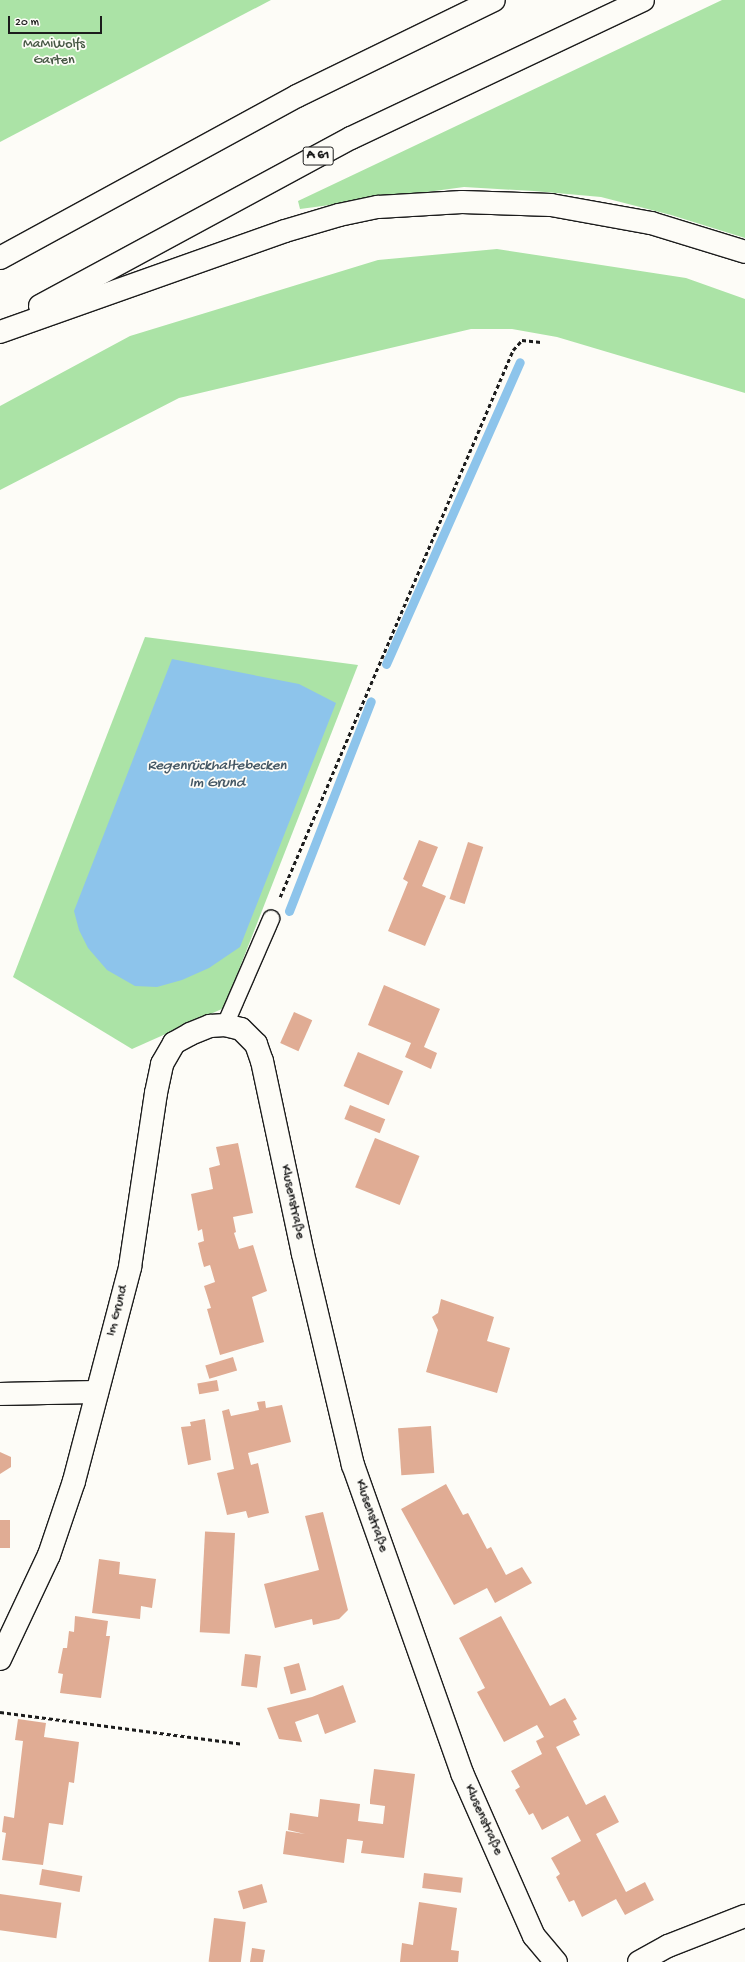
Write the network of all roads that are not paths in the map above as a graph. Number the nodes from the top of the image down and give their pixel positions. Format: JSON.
{"nodes":[{"id":1,"x":494,"y":0,"type":"edge"},
{"id":2,"x":643,"y":0,"type":"edge"},
{"id":3,"x":745,"y":252,"type":"edge"},
{"id":4,"x":0,"y":258,"type":"edge"},
{"id":5,"x":0,"y":328,"type":"edge"},
{"id":6,"x":0,"y":332,"type":"edge"},
{"id":7,"x":271,"y":919,"type":"road end"},
{"id":8,"x":225,"y":1025,"type":"junction"},
{"id":9,"x":256,"y":1044,"type":"joint"},
{"id":10,"x":97,"y":1392,"type":"junction"},
{"id":11,"x":0,"y":1394,"type":"edge"},
{"id":12,"x":0,"y":1659,"type":"edge"},
{"id":13,"x":745,"y":1916,"type":"edge"},
{"id":14,"x":556,"y":1962,"type":"edge"},
{"id":15,"x":639,"y":1962,"type":"edge"}],
"edges":[{"from":1,"to":4,"type":"main road"},
{"from":2,"to":5,"type":"main road","number":"A 61"},
{"from":3,"to":6,"type":"main road"},
{"from":7,"to":8,"type":"lane"},
{"from":8,"to":9,"type":"main road","name":"Im Grund"},
{"from":8,"to":10,"type":"main road","name":"Im Grund"},
{"from":9,"to":14,"type":"main road","name":"Klusenstraße"},
{"from":10,"to":11,"type":"main road"},
{"from":10,"to":12,"type":"main road","name":"Im Grund"},
{"from":13,"to":15,"type":"main road"}]}
